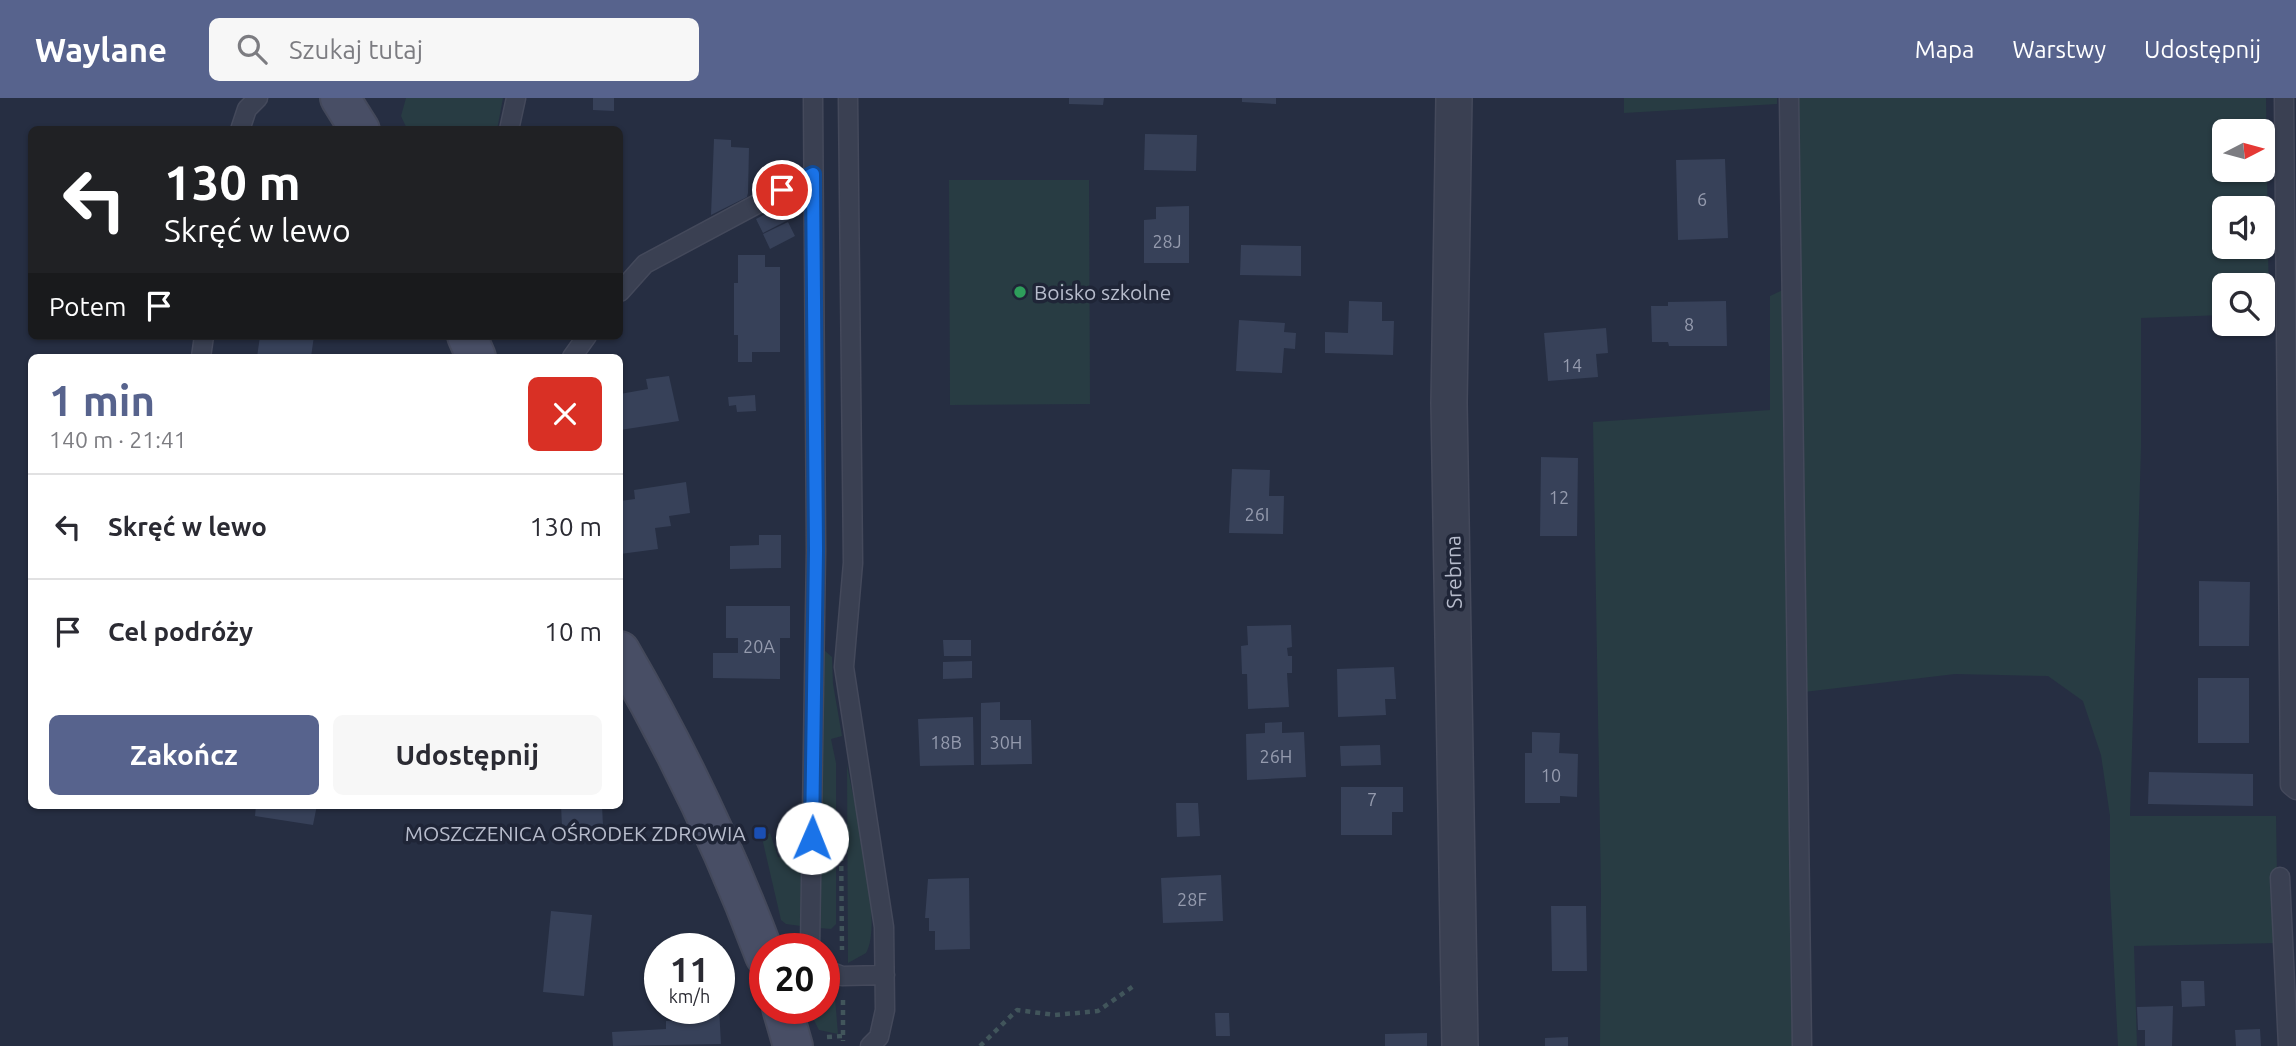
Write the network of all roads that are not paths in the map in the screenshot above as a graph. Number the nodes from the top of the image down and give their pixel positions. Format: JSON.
{"nodes":[{"id":1,"x":258,"y":98,"type":"edge"},
{"id":2,"x":341,"y":98,"type":"edge"},
{"id":3,"x":516,"y":98,"type":"edge"},
{"id":4,"x":813,"y":98,"type":"edge"},
{"id":5,"x":848,"y":98,"type":"edge"},
{"id":6,"x":1454,"y":98,"type":"edge"},
{"id":7,"x":1789,"y":98,"type":"edge"},
{"id":8,"x":2284,"y":98,"type":"edge"},
{"id":9,"x":241,"y":126,"type":"edge"},
{"id":10,"x":358,"y":126,"type":"edge"},
{"id":11,"x":510,"y":126,"type":"edge"},
{"id":12,"x":813,"y":174,"type":"junction"},
{"id":13,"x":623,"y":289,"type":"edge"},
{"id":14,"x":623,"y":655,"type":"edge"},
{"id":15,"x":2296,"y":790,"type":"edge"},
{"id":16,"x":2280,"y":877,"type":"dead end"},
{"id":17,"x":756,"y":933,"type":"edge"},
{"id":18,"x":810,"y":933,"type":"edge"},
{"id":19,"x":840,"y":975,"type":"edge"},
{"id":20,"x":885,"y":975,"type":"junction"},
{"id":21,"x":787,"y":1024,"type":"edge"},
{"id":22,"x":793,"y":1046,"type":"edge"},
{"id":23,"x":871,"y":1046,"type":"edge"},
{"id":24,"x":1460,"y":1046,"type":"edge"},
{"id":25,"x":1802,"y":1046,"type":"edge"},
{"id":26,"x":2288,"y":1046,"type":"edge"}],
"edges":[{"from":1,"to":9,"type":"lane"},
{"from":2,"to":10,"type":"street"},
{"from":3,"to":11,"type":"lane"},
{"from":4,"to":12,"type":"lane"},
{"from":5,"to":20,"type":"lane"},
{"from":6,"to":24,"type":"street","name":"Srebrna"},
{"from":7,"to":25,"type":"lane"},
{"from":8,"to":15,"type":"lane"},
{"from":12,"to":13,"type":"lane"},
{"from":12,"to":18,"type":"lane"},
{"from":14,"to":17,"type":"street"},
{"from":16,"to":26,"type":"lane"},
{"from":19,"to":20,"type":"lane"},
{"from":20,"to":23,"type":"lane"},
{"from":21,"to":22,"type":"street"}]}
